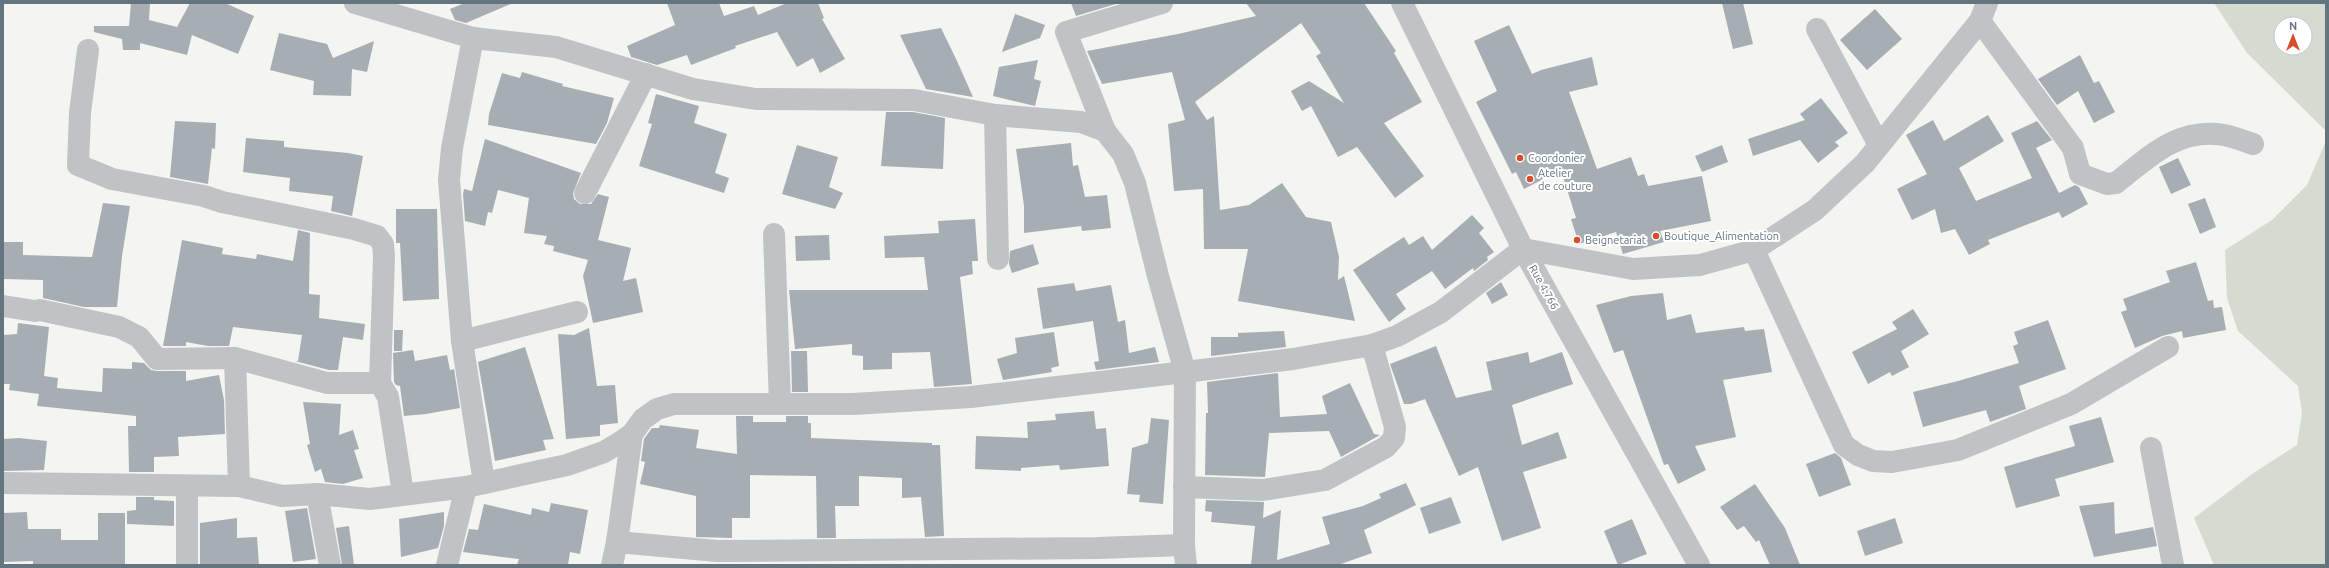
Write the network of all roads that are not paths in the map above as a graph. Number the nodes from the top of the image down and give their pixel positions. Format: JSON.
{"nodes":[{"id":1,"x":355,"y":3,"type":"edge"},
{"id":2,"x":1162,"y":3,"type":"edge"},
{"id":3,"x":1402,"y":3,"type":"edge"},
{"id":4,"x":1983,"y":12,"type":"edge"},
{"id":5,"x":1817,"y":29,"type":"dead end"},
{"id":6,"x":473,"y":38,"type":"junction"},
{"id":7,"x":88,"y":50,"type":"dead end"},
{"id":8,"x":646,"y":74,"type":"junction"},
{"id":9,"x":995,"y":115,"type":"junction"},
{"id":10,"x":1105,"y":131,"type":"junction"},
{"id":11,"x":2253,"y":144,"type":"dead end"},
{"id":12,"x":1879,"y":145,"type":"junction"},
{"id":13,"x":585,"y":193,"type":"dead end"},
{"id":14,"x":774,"y":234,"type":"dead end"},
{"id":15,"x":1523,"y":249,"type":"junction"},
{"id":16,"x":1754,"y":250,"type":"junction"},
{"id":17,"x":998,"y":259,"type":"dead end"},
{"id":18,"x":3,"y":306,"type":"edge"},
{"id":19,"x":578,"y":312,"type":"dead end"},
{"id":20,"x":462,"y":341,"type":"junction"},
{"id":21,"x":1372,"y":345,"type":"junction"},
{"id":22,"x":2168,"y":346,"type":"dead end"},
{"id":23,"x":235,"y":358,"type":"junction"},
{"id":24,"x":1185,"y":372,"type":"junction"},
{"id":25,"x":380,"y":383,"type":"junction"},
{"id":26,"x":780,"y":404,"type":"junction"},
{"id":27,"x":632,"y":434,"type":"junction"},
{"id":28,"x":2151,"y":448,"type":"dead end"},
{"id":29,"x":3,"y":483,"type":"edge"},
{"id":30,"x":475,"y":485,"type":"junction"},
{"id":31,"x":239,"y":486,"type":"junction"},
{"id":32,"x":187,"y":487,"type":"junction"},
{"id":33,"x":1184,"y":487,"type":"junction"},
{"id":34,"x":403,"y":493,"type":"junction"},
{"id":35,"x":317,"y":494,"type":"junction"},
{"id":36,"x":617,"y":542,"type":"junction"},
{"id":37,"x":1185,"y":555,"type":"edge"},
{"id":38,"x":187,"y":565,"type":"edge"},
{"id":39,"x":330,"y":565,"type":"edge"},
{"id":40,"x":447,"y":565,"type":"edge"},
{"id":41,"x":612,"y":565,"type":"edge"},
{"id":42,"x":1699,"y":565,"type":"edge"},
{"id":43,"x":2173,"y":565,"type":"edge"}],
"edges":[{"from":1,"to":6,"type":"street"},
{"from":2,"to":10,"type":"street"},
{"from":3,"to":15,"type":"street","name":"Rue 4.766"},
{"from":4,"to":11,"type":"street"},
{"from":4,"to":12,"type":"street"},
{"from":5,"to":12,"type":"street"},
{"from":6,"to":8,"type":"street"},
{"from":6,"to":20,"type":"street"},
{"from":7,"to":25,"type":"street"},
{"from":8,"to":9,"type":"street"},
{"from":8,"to":13,"type":"street"},
{"from":9,"to":10,"type":"street"},
{"from":9,"to":17,"type":"street"},
{"from":10,"to":24,"type":"street"},
{"from":12,"to":16,"type":"street"},
{"from":14,"to":26,"type":"street"},
{"from":15,"to":16,"type":"street"},
{"from":15,"to":21,"type":"street"},
{"from":15,"to":42,"type":"street","name":"Rue 4.766"},
{"from":16,"to":22,"type":"street"},
{"from":18,"to":23,"type":"street"},
{"from":19,"to":20,"type":"street"},
{"from":20,"to":30,"type":"street"},
{"from":21,"to":24,"type":"street"},
{"from":21,"to":33,"type":"street"},
{"from":23,"to":25,"type":"street"},
{"from":23,"to":31,"type":"street"},
{"from":24,"to":26,"type":"street"},
{"from":24,"to":33,"type":"street"},
{"from":25,"to":34,"type":"street"},
{"from":26,"to":27,"type":"street"},
{"from":27,"to":30,"type":"street"},
{"from":27,"to":36,"type":"street"},
{"from":28,"to":43,"type":"street"},
{"from":29,"to":32,"type":"street"},
{"from":30,"to":34,"type":"street"},
{"from":30,"to":40,"type":"street"},
{"from":31,"to":32,"type":"street"},
{"from":31,"to":35,"type":"street"},
{"from":32,"to":38,"type":"street"},
{"from":33,"to":37,"type":"street"},
{"from":34,"to":35,"type":"street"},
{"from":35,"to":39,"type":"street"},
{"from":36,"to":37,"type":"street"},
{"from":36,"to":41,"type":"street"}]}
